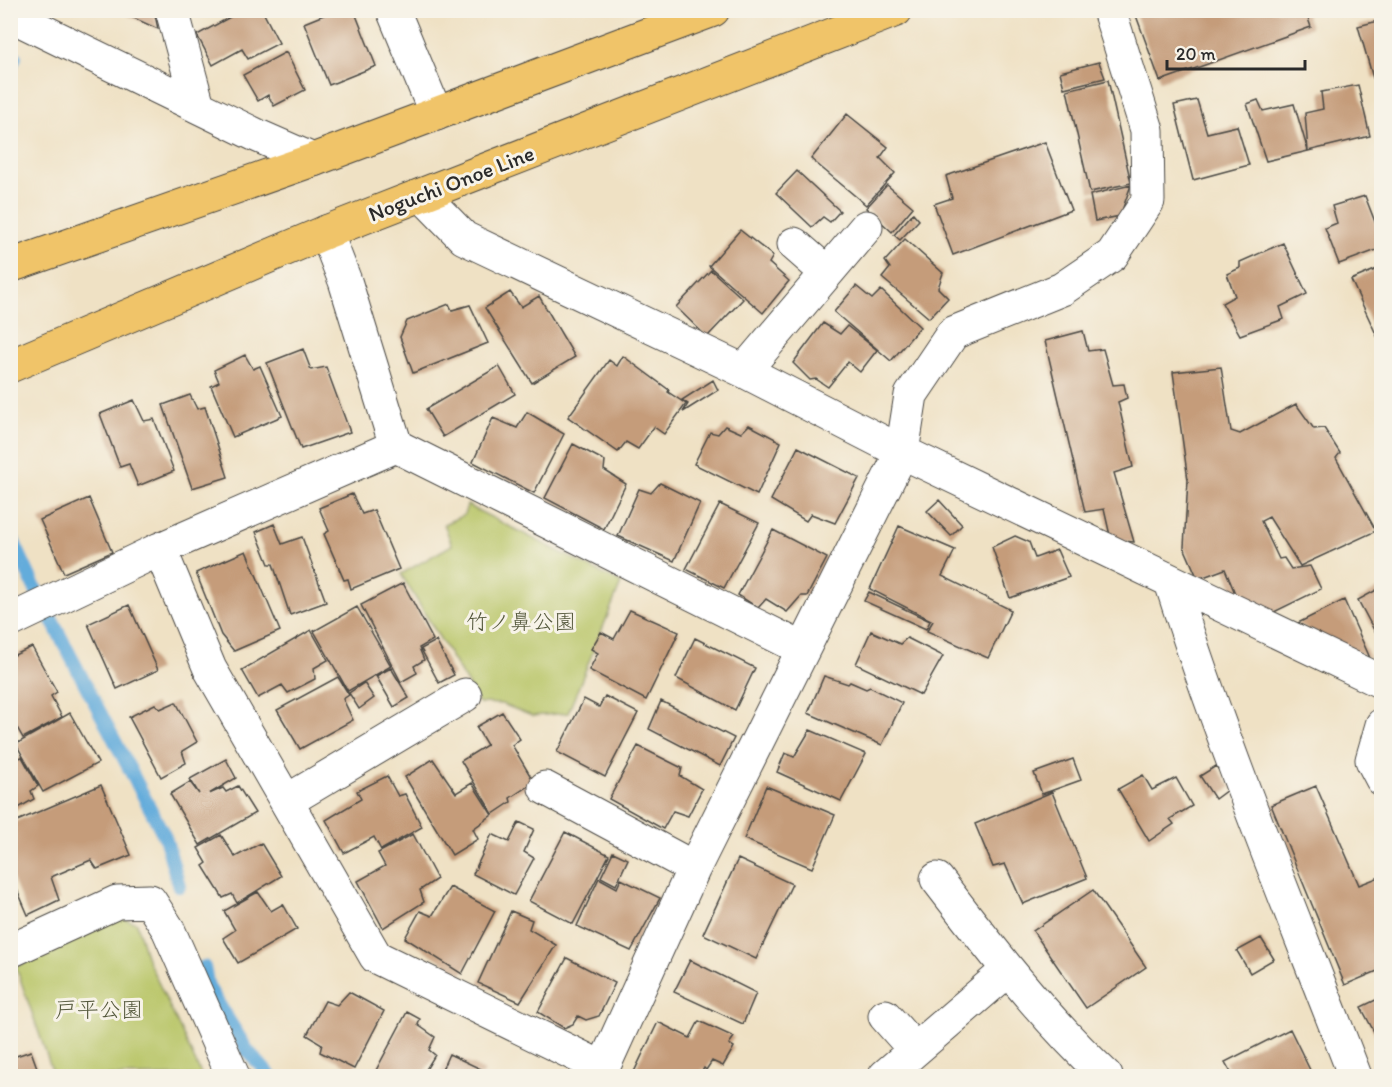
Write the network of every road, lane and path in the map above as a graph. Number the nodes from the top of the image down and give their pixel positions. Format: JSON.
{"nodes":[{"id":1,"x":172,"y":10,"type":"edge"},
{"id":2,"x":393,"y":10,"type":"edge"},
{"id":3,"x":896,"y":10,"type":"edge"},
{"id":4,"x":1109,"y":10,"type":"edge"},
{"id":5,"x":693,"y":14,"type":"edge"},
{"id":6,"x":10,"y":15,"type":"edge"},
{"id":7,"x":198,"y":106,"type":"junction"},
{"id":8,"x":436,"y":114,"type":"junction"},
{"id":9,"x":313,"y":160,"type":"junction"},
{"id":10,"x":422,"y":195,"type":"junction"},
{"id":11,"x":866,"y":227,"type":"dead end"},
{"id":12,"x":326,"y":232,"type":"junction"},
{"id":13,"x":794,"y":244,"type":"dead end"},
{"id":14,"x":10,"y":266,"type":"edge"},
{"id":15,"x":827,"y":273,"type":"junction"},
{"id":16,"x":10,"y":366,"type":"edge"},
{"id":17,"x":744,"y":371,"type":"junction"},
{"id":18,"x":396,"y":446,"type":"junction"},
{"id":19,"x":902,"y":452,"type":"junction"},
{"id":20,"x":160,"y":549,"type":"junction"},
{"id":21,"x":1171,"y":582,"type":"junction"},
{"id":22,"x":19,"y":617,"type":"edge"},
{"id":23,"x":803,"y":649,"type":"junction"},
{"id":24,"x":1382,"y":682,"type":"edge"},
{"id":25,"x":465,"y":695,"type":"dead end"},
{"id":26,"x":1382,"y":725,"type":"edge"},
{"id":27,"x":1382,"y":779,"type":"edge"},
{"id":28,"x":545,"y":788,"type":"dead end"},
{"id":29,"x":286,"y":801,"type":"junction"},
{"id":30,"x":694,"y":868,"type":"junction"},
{"id":31,"x":937,"y":879,"type":"dead end"},
{"id":32,"x":10,"y":951,"type":"edge"},
{"id":33,"x":1008,"y":970,"type":"junction"},
{"id":34,"x":885,"y":1016,"type":"dead end"},
{"id":35,"x":915,"y":1050,"type":"junction"},
{"id":36,"x":604,"y":1072,"type":"edge"},
{"id":37,"x":232,"y":1077,"type":"edge"},
{"id":38,"x":885,"y":1077,"type":"edge"},
{"id":39,"x":1106,"y":1077,"type":"edge"},
{"id":40,"x":1355,"y":1077,"type":"edge"}],
"edges":[{"from":1,"to":7,"type":"street"},
{"from":2,"to":8,"type":"street"},
{"from":3,"to":10,"type":"main road","name":"Noguchi Onoe Line"},
{"from":4,"to":19,"type":"street"},
{"from":5,"to":8,"type":"main road"},
{"from":6,"to":7,"type":"street"},
{"from":7,"to":9,"type":"street"},
{"from":8,"to":9,"type":"main road"},
{"from":9,"to":14,"type":"main road"},
{"from":10,"to":12,"type":"main road","name":"Noguchi Onoe Line"},
{"from":10,"to":17,"type":"street"},
{"from":11,"to":15,"type":"street"},
{"from":12,"to":16,"type":"main road","name":"Noguchi Onoe Line"},
{"from":12,"to":18,"type":"street"},
{"from":13,"to":15,"type":"street"},
{"from":15,"to":17,"type":"street"},
{"from":17,"to":19,"type":"street"},
{"from":18,"to":20,"type":"street"},
{"from":18,"to":23,"type":"street"},
{"from":19,"to":21,"type":"street"},
{"from":19,"to":23,"type":"street"},
{"from":20,"to":22,"type":"street"},
{"from":20,"to":29,"type":"street"},
{"from":21,"to":24,"type":"street"},
{"from":21,"to":40,"type":"street"},
{"from":23,"to":30,"type":"street"},
{"from":25,"to":29,"type":"street"},
{"from":26,"to":27,"type":"street"},
{"from":28,"to":30,"type":"street"},
{"from":29,"to":36,"type":"street"},
{"from":30,"to":36,"type":"street"},
{"from":31,"to":33,"type":"street"},
{"from":32,"to":37,"type":"street"},
{"from":33,"to":35,"type":"street"},
{"from":33,"to":39,"type":"street"},
{"from":34,"to":35,"type":"street"},
{"from":35,"to":38,"type":"street"}]}
